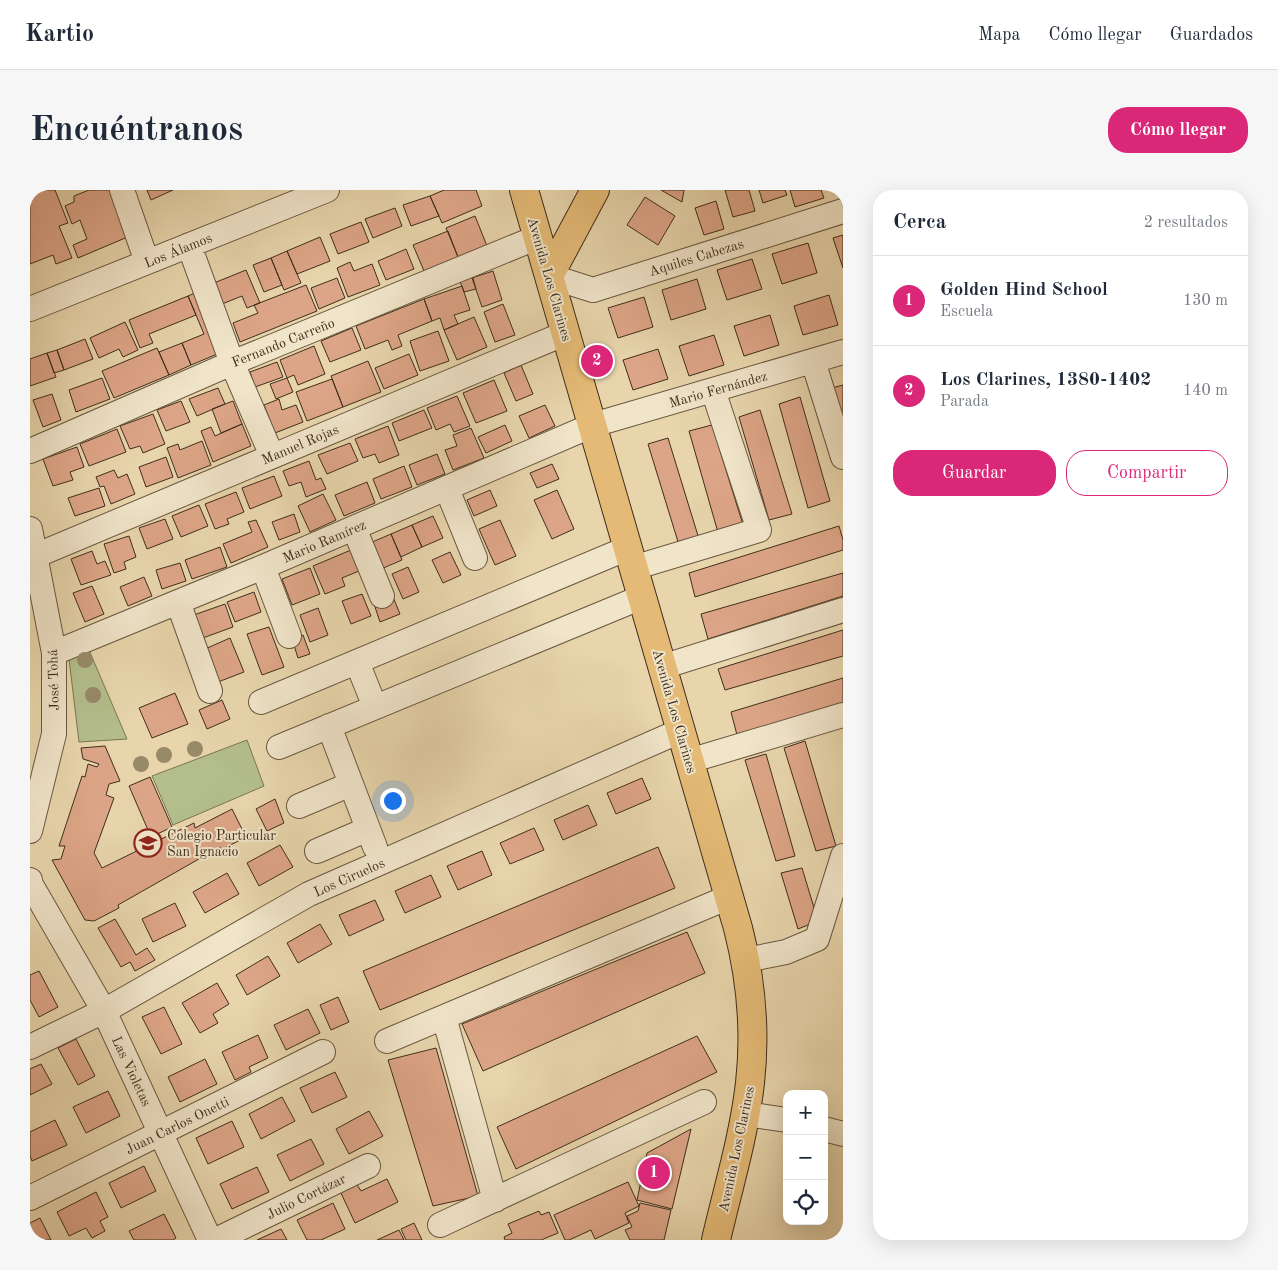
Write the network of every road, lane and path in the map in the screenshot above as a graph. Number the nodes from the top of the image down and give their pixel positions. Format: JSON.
{"nodes":[{"id":1,"x":122,"y":190,"type":"edge"},
{"id":2,"x":326,"y":190,"type":"edge"},
{"id":3,"x":524,"y":190,"type":"edge"},
{"id":4,"x":595,"y":190,"type":"edge"},
{"id":5,"x":278,"y":199,"type":"edge"},
{"id":6,"x":843,"y":211,"type":"edge"},
{"id":7,"x":538,"y":237,"type":"junction"},
{"id":8,"x":189,"y":245,"type":"junction"},
{"id":9,"x":147,"y":262,"type":"junction"},
{"id":10,"x":549,"y":276,"type":"junction"},
{"id":11,"x":30,"y":310,"type":"edge"},
{"id":12,"x":566,"y":333,"type":"junction"},
{"id":13,"x":843,"y":352,"type":"edge"},
{"id":14,"x":813,"y":361,"type":"junction"},
{"id":15,"x":232,"y":363,"type":"junction"},
{"id":16,"x":713,"y":390,"type":"junction"},
{"id":17,"x":592,"y":425,"type":"junction"},
{"id":18,"x":30,"y":451,"type":"edge"},
{"id":19,"x":272,"y":456,"type":"junction"},
{"id":20,"x":843,"y":457,"type":"edge"},
{"id":21,"x":447,"y":489,"type":"junction"},
{"id":22,"x":354,"y":528,"type":"junction"},
{"id":23,"x":30,"y":529,"type":"edge"},
{"id":24,"x":35,"y":556,"type":"junction"},
{"id":25,"x":474,"y":558,"type":"dead end"},
{"id":26,"x":630,"y":558,"type":"junction"},
{"id":27,"x":263,"y":567,"type":"junction"},
{"id":28,"x":382,"y":596,"type":"dead end"},
{"id":29,"x":642,"y":597,"type":"junction"},
{"id":30,"x":178,"y":602,"type":"junction"},
{"id":31,"x":843,"y":610,"type":"edge"},
{"id":32,"x":289,"y":636,"type":"dead end"},
{"id":33,"x":54,"y":653,"type":"junction"},
{"id":34,"x":357,"y":662,"type":"junction"},
{"id":35,"x":662,"y":666,"type":"junction"},
{"id":36,"x":210,"y":691,"type":"dead end"},
{"id":37,"x":261,"y":702,"type":"dead end"},
{"id":38,"x":375,"y":707,"type":"junction"},
{"id":39,"x":842,"y":719,"type":"edge"},
{"id":40,"x":328,"y":726,"type":"junction"},
{"id":41,"x":680,"y":731,"type":"junction"},
{"id":42,"x":279,"y":747,"type":"dead end"},
{"id":43,"x":689,"y":761,"type":"junction"},
{"id":44,"x":351,"y":784,"type":"junction"},
{"id":45,"x":299,"y":806,"type":"dead end"},
{"id":46,"x":30,"y":831,"type":"edge"},
{"id":47,"x":317,"y":851,"type":"dead end"},
{"id":48,"x":843,"y":856,"type":"edge"},
{"id":49,"x":30,"y":880,"type":"edge"},
{"id":50,"x":30,"y":884,"type":"edge"},
{"id":51,"x":728,"y":897,"type":"junction"},
{"id":52,"x":746,"y":960,"type":"junction"},
{"id":53,"x":104,"y":1011,"type":"junction"},
{"id":54,"x":444,"y":1017,"type":"junction"},
{"id":55,"x":386,"y":1041,"type":"dead end"},
{"id":56,"x":30,"y":1047,"type":"edge"},
{"id":57,"x":323,"y":1052,"type":"dead end"},
{"id":58,"x":704,"y":1102,"type":"dead end"},
{"id":59,"x":746,"y":1114,"type":"junction"},
{"id":60,"x":783,"y":1119,"type":"edge"},
{"id":61,"x":828,"y":1130,"type":"edge"},
{"id":62,"x":160,"y":1133,"type":"junction"},
{"id":63,"x":843,"y":1134,"type":"edge"},
{"id":64,"x":368,"y":1166,"type":"dead end"},
{"id":65,"x":30,"y":1198,"type":"edge"},
{"id":66,"x":495,"y":1200,"type":"junction"},
{"id":67,"x":440,"y":1225,"type":"dead end"},
{"id":68,"x":210,"y":1240,"type":"edge"},
{"id":69,"x":216,"y":1240,"type":"edge"},
{"id":70,"x":716,"y":1240,"type":"edge"}],
"edges":[{"from":1,"to":9,"type":"street"},
{"from":2,"to":5,"type":"street","name":"Los Álamos"},
{"from":3,"to":7,"type":"main road","name":"Avenida Los Clarines"},
{"from":4,"to":10,"type":"main road"},
{"from":5,"to":8,"type":"street","name":"Los Álamos"},
{"from":6,"to":10,"type":"street","name":"Aquiles Cabezas"},
{"from":7,"to":10,"type":"main road","name":"Avenida Los Clarines"},
{"from":7,"to":15,"type":"street","name":"Fernando Carreño"},
{"from":8,"to":9,"type":"street","name":"Los Álamos"},
{"from":8,"to":15,"type":"street"},
{"from":9,"to":11,"type":"street","name":"Los Álamos"},
{"from":10,"to":12,"type":"main road","name":"Avenida Los Clarines"},
{"from":12,"to":17,"type":"main road","name":"Avenida Los Clarines"},
{"from":12,"to":19,"type":"street","name":"Manuel Rojas"},
{"from":13,"to":14,"type":"street","name":"Mario Fernández"},
{"from":14,"to":16,"type":"street","name":"Mario Fernández"},
{"from":14,"to":20,"type":"street"},
{"from":15,"to":18,"type":"street","name":"Fernando Carreño"},
{"from":15,"to":19,"type":"street"},
{"from":16,"to":17,"type":"street","name":"Mario Fernández"},
{"from":16,"to":26,"type":"street"},
{"from":17,"to":21,"type":"street","name":"Mario Ramírez"},
{"from":17,"to":26,"type":"main road","name":"Avenida Los Clarines"},
{"from":19,"to":24,"type":"street","name":"Manuel Rojas"},
{"from":21,"to":22,"type":"street","name":"Mario Ramírez"},
{"from":21,"to":25,"type":"street"},
{"from":22,"to":27,"type":"street","name":"Mario Ramírez"},
{"from":22,"to":28,"type":"street"},
{"from":23,"to":24,"type":"street","name":"José Tohá"},
{"from":24,"to":33,"type":"street","name":"José Tohá"},
{"from":26,"to":29,"type":"main road","name":"Avenida Los Clarines"},
{"from":26,"to":34,"type":"street"},
{"from":27,"to":30,"type":"street","name":"Mario Ramírez"},
{"from":27,"to":32,"type":"street"},
{"from":29,"to":35,"type":"main road","name":"Avenida Los Clarines"},
{"from":29,"to":38,"type":"street"},
{"from":30,"to":33,"type":"street","name":"Mario Ramírez"},
{"from":30,"to":36,"type":"street"},
{"from":31,"to":35,"type":"street"},
{"from":33,"to":46,"type":"street","name":"José Tohá"},
{"from":34,"to":37,"type":"street"},
{"from":34,"to":38,"type":"street"},
{"from":35,"to":41,"type":"main road","name":"Avenida Los Clarines"},
{"from":38,"to":40,"type":"street"},
{"from":39,"to":43,"type":"street"},
{"from":40,"to":42,"type":"street"},
{"from":40,"to":44,"type":"street"},
{"from":41,"to":43,"type":"main road","name":"Avenida Los Clarines"},
{"from":41,"to":53,"type":"street","name":"Los Ciruelos"},
{"from":43,"to":51,"type":"main road","name":"Avenida Los Clarines"},
{"from":44,"to":45,"type":"street"},
{"from":44,"to":47,"type":"street"},
{"from":48,"to":52,"type":"street"},
{"from":49,"to":50,"type":"street"},
{"from":50,"to":53,"type":"street"},
{"from":51,"to":52,"type":"main road","name":"Avenida Los Clarines"},
{"from":51,"to":54,"type":"street"},
{"from":52,"to":59,"type":"main road","name":"Avenida Los Clarines"},
{"from":53,"to":56,"type":"street","name":"Los Ciruelos"},
{"from":53,"to":62,"type":"street","name":"Las Violetas"},
{"from":54,"to":55,"type":"street"},
{"from":54,"to":66,"type":"street"},
{"from":57,"to":62,"type":"street","name":"Juan Carlos Onetti"},
{"from":58,"to":66,"type":"street"},
{"from":59,"to":60,"type":"street"},
{"from":59,"to":70,"type":"main road","name":"Avenida Los Clarines"},
{"from":61,"to":63,"type":"street"},
{"from":62,"to":65,"type":"street","name":"Juan Carlos Onetti"},
{"from":62,"to":68,"type":"street","name":"Las Violetas"},
{"from":64,"to":69,"type":"street","name":"Julio Cortázar"},
{"from":66,"to":67,"type":"street"}]}
